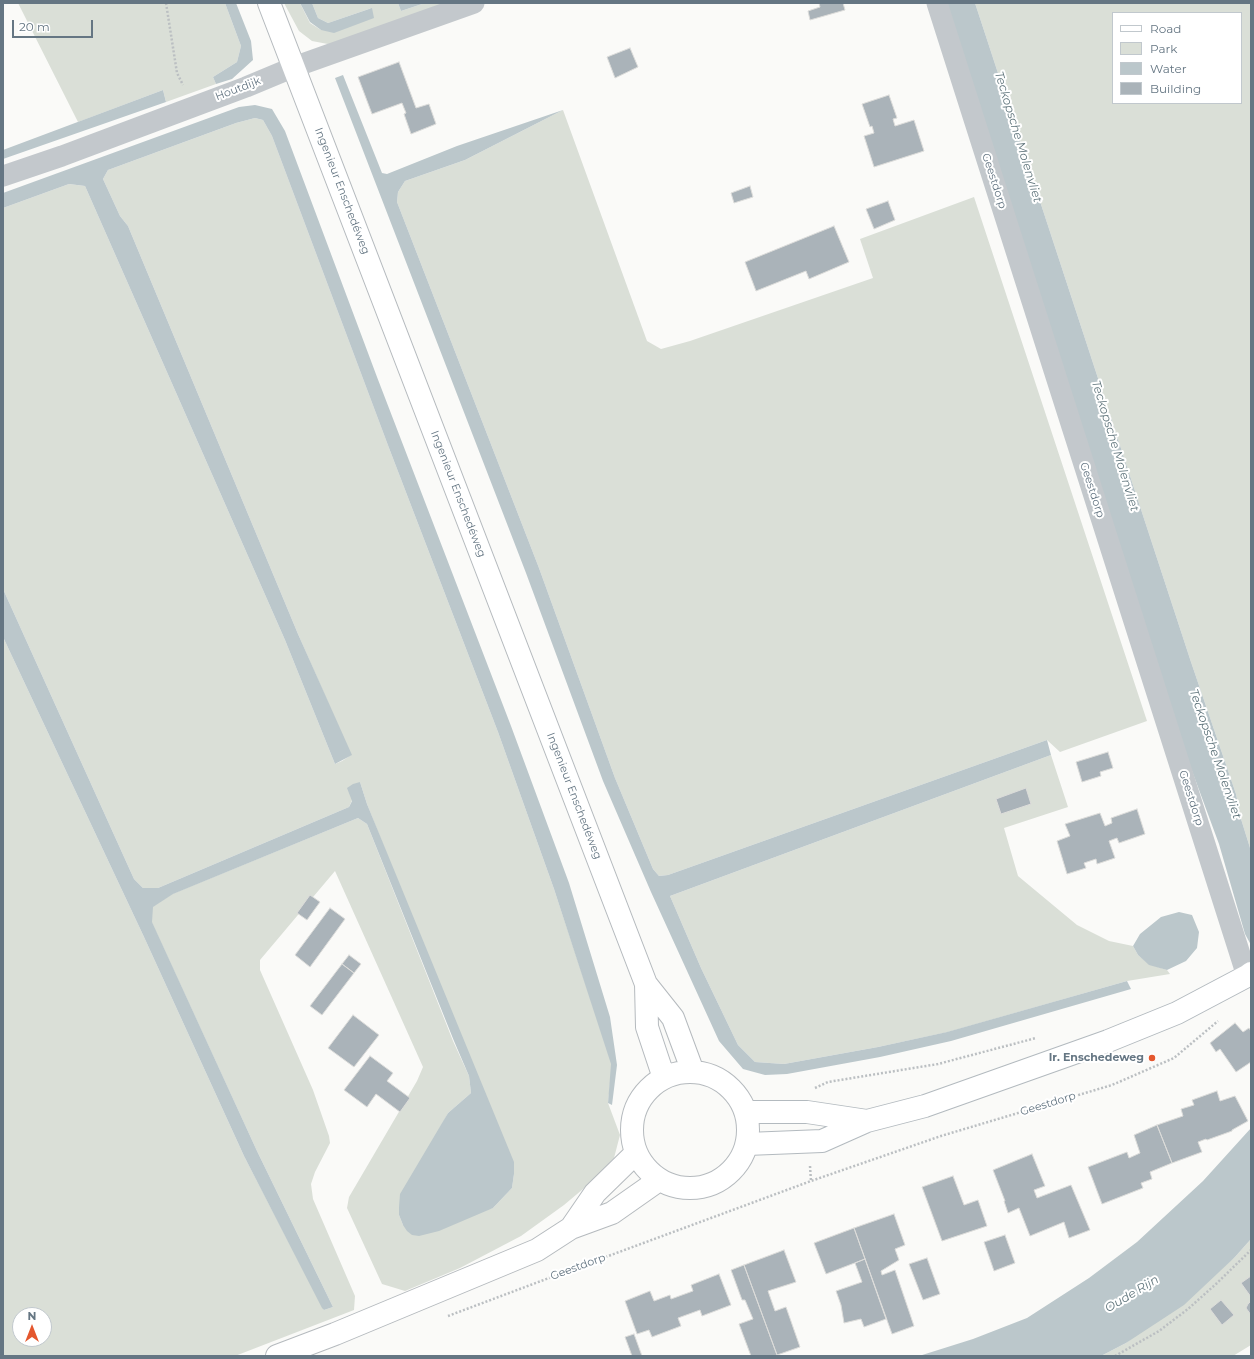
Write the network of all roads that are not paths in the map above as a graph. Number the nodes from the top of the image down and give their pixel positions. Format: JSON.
{"nodes":[{"id":1,"x":269,"y":3,"type":"edge"},
{"id":2,"x":474,"y":3,"type":"edge"},
{"id":3,"x":937,"y":3,"type":"edge"},
{"id":4,"x":294,"y":67,"type":"junction"},
{"id":5,"x":3,"y":176,"type":"edge"},
{"id":6,"x":1249,"y":975,"type":"edge"},
{"id":7,"x":646,"y":984,"type":"junction"},
{"id":8,"x":693,"y":1072,"type":"junction"},
{"id":9,"x":664,"y":1078,"type":"junction"},
{"id":10,"x":746,"y":1112,"type":"junction"},
{"id":11,"x":867,"y":1120,"type":"junction"},
{"id":12,"x":747,"y":1144,"type":"junction"},
{"id":13,"x":636,"y":1153,"type":"junction"},
{"id":14,"x":659,"y":1180,"type":"junction"},
{"id":15,"x":571,"y":1228,"type":"junction"},
{"id":16,"x":277,"y":1356,"type":"edge"}],
"edges":[{"from":1,"to":4,"type":"main road","name":"Ingenieur Enschedéweg"},
{"from":2,"to":4,"type":"street","name":"Houtdijk"},
{"from":3,"to":6,"type":"street","name":"Geestdorp"},
{"from":4,"to":5,"type":"street","name":"Houtdijk"},
{"from":4,"to":7,"type":"main road","name":"Ingenieur Enschedéweg"},
{"from":6,"to":11,"type":"main road","name":"Geestdorp"},
{"from":7,"to":8,"type":"main road","name":"Ingenieur Enschedéweg"},
{"from":7,"to":9,"type":"main road","name":"Ingenieur Enschedéweg"},
{"from":8,"to":9,"type":"main road"},
{"from":8,"to":10,"type":"main road"},
{"from":9,"to":13,"type":"main road"},
{"from":10,"to":11,"type":"main road","name":"Geestdorp"},
{"from":10,"to":12,"type":"main road"},
{"from":11,"to":12,"type":"main road","name":"Geestdorp"},
{"from":12,"to":14,"type":"main road"},
{"from":13,"to":14,"type":"main road"},
{"from":13,"to":15,"type":"main road"},
{"from":14,"to":15,"type":"main road"},
{"from":15,"to":16,"type":"main road"}]}
